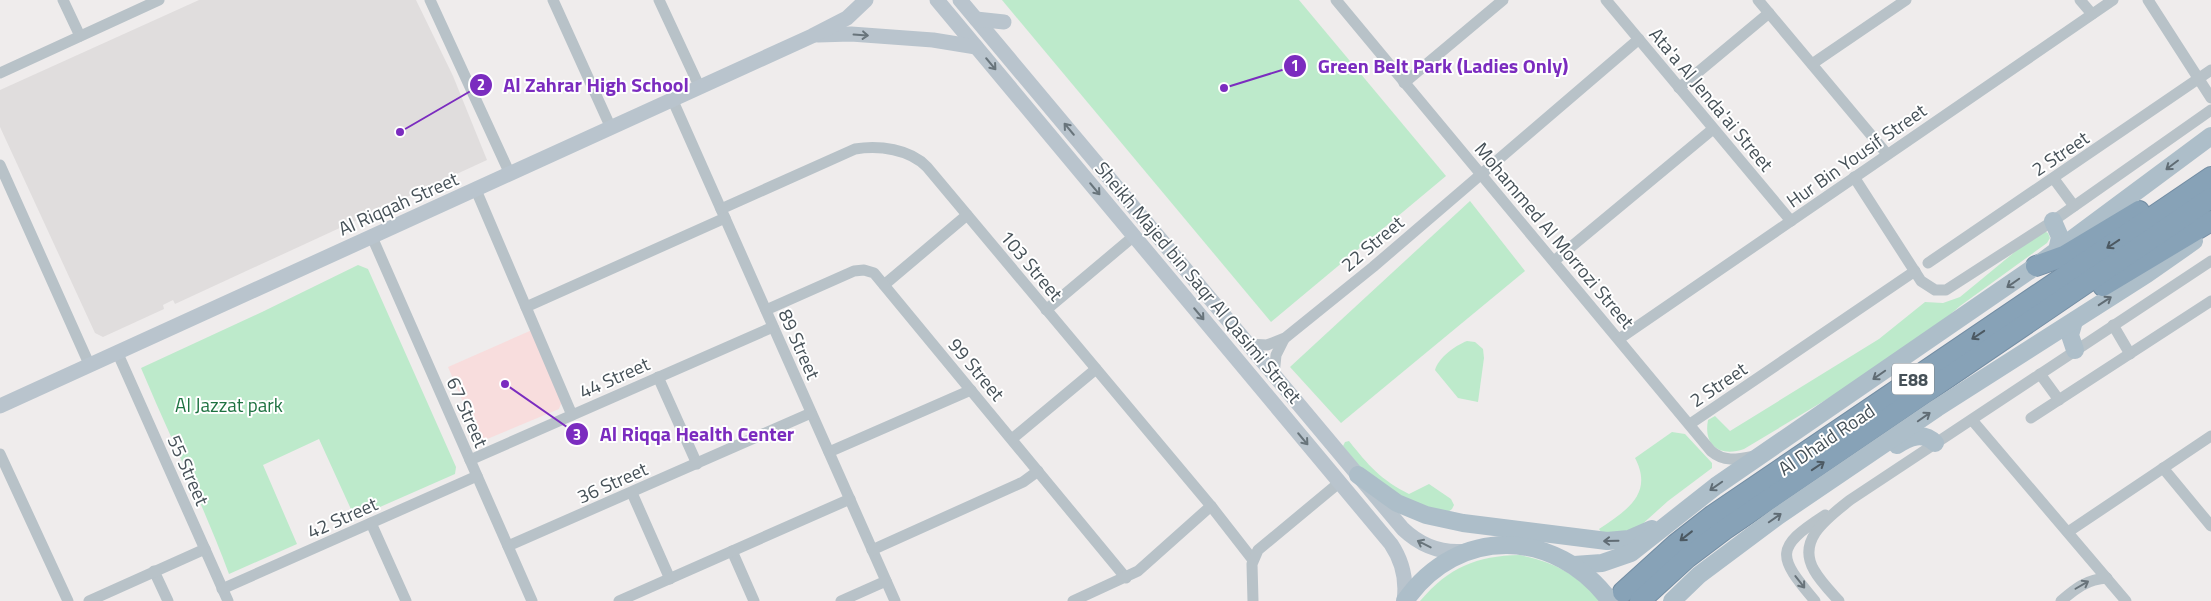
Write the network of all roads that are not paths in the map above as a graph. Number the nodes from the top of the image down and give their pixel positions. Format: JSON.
{"nodes":[{"id":1,"x":63,"y":0,"type":"edge"},
{"id":2,"x":159,"y":0,"type":"edge"},
{"id":3,"x":430,"y":0,"type":"edge"},
{"id":4,"x":553,"y":0,"type":"edge"},
{"id":5,"x":659,"y":0,"type":"edge"},
{"id":6,"x":866,"y":0,"type":"edge"},
{"id":7,"x":937,"y":0,"type":"edge"},
{"id":8,"x":960,"y":0,"type":"edge"},
{"id":9,"x":1336,"y":0,"type":"edge"},
{"id":10,"x":1503,"y":0,"type":"edge"},
{"id":11,"x":1606,"y":0,"type":"edge"},
{"id":12,"x":1758,"y":0,"type":"edge"},
{"id":13,"x":1906,"y":0,"type":"edge"},
{"id":14,"x":2080,"y":0,"type":"edge"},
{"id":15,"x":2113,"y":0,"type":"edge"},
{"id":16,"x":2148,"y":0,"type":"edge"},
{"id":17,"x":1769,"y":13,"type":"junction"},
{"id":18,"x":2092,"y":14,"type":"junction"},
{"id":19,"x":976,"y":19,"type":"junction"},
{"id":20,"x":1004,"y":22,"type":"dead end"},
{"id":21,"x":80,"y":36,"type":"junction"},
{"id":22,"x":812,"y":36,"type":"junction"},
{"id":23,"x":1639,"y":39,"type":"junction"},
{"id":24,"x":976,"y":47,"type":"junction"},
{"id":25,"x":1812,"y":64,"type":"junction"},
{"id":26,"x":2211,"y":70,"type":"edge"},
{"id":27,"x":0,"y":73,"type":"edge"},
{"id":28,"x":2199,"y":78,"type":"junction"},
{"id":29,"x":1404,"y":83,"type":"junction"},
{"id":30,"x":700,"y":88,"type":"junction"},
{"id":31,"x":1679,"y":88,"type":"junction"},
{"id":32,"x":2211,"y":98,"type":"edge"},
{"id":33,"x":673,"y":101,"type":"junction"},
{"id":34,"x":2211,"y":110,"type":"edge"},
{"id":35,"x":611,"y":128,"type":"junction"},
{"id":36,"x":1713,"y":128,"type":"junction"},
{"id":37,"x":2211,"y":136,"type":"edge"},
{"id":38,"x":1887,"y":154,"type":"junction"},
{"id":39,"x":0,"y":165,"type":"edge"},
{"id":40,"x":2211,"y":167,"type":"edge"},
{"id":41,"x":1480,"y":173,"type":"junction"},
{"id":42,"x":510,"y":174,"type":"junction"},
{"id":43,"x":1854,"y":177,"type":"junction"},
{"id":44,"x":2211,"y":177,"type":"edge"},
{"id":45,"x":2054,"y":179,"type":"junction"},
{"id":46,"x":476,"y":190,"type":"junction"},
{"id":47,"x":2211,"y":198,"type":"edge"},
{"id":48,"x":2074,"y":206,"type":"junction"},
{"id":49,"x":723,"y":213,"type":"junction"},
{"id":50,"x":967,"y":215,"type":"junction"},
{"id":51,"x":1791,"y":221,"type":"junction"},
{"id":52,"x":2053,"y":221,"type":"junction"},
{"id":53,"x":2211,"y":221,"type":"edge"},
{"id":54,"x":2211,"y":229,"type":"edge"},
{"id":55,"x":1134,"y":236,"type":"junction"},
{"id":56,"x":372,"y":237,"type":"junction"},
{"id":57,"x":2057,"y":251,"type":"junction"},
{"id":58,"x":1554,"y":261,"type":"junction"},
{"id":59,"x":2211,"y":261,"type":"edge"},
{"id":60,"x":1182,"y":263,"type":"junction"},
{"id":61,"x":1928,"y":263,"type":"dead end"},
{"id":62,"x":2036,"y":266,"type":"junction"},
{"id":63,"x":1915,"y":271,"type":"junction"},
{"id":64,"x":884,"y":285,"type":"junction"},
{"id":65,"x":2211,"y":301,"type":"edge"},
{"id":66,"x":526,"y":307,"type":"junction"},
{"id":67,"x":766,"y":310,"type":"junction"},
{"id":68,"x":1046,"y":310,"type":"junction"},
{"id":69,"x":2074,"y":322,"type":"junction"},
{"id":70,"x":2113,"y":325,"type":"junction"},
{"id":71,"x":773,"y":327,"type":"junction"},
{"id":72,"x":1285,"y":338,"type":"junction"},
{"id":73,"x":1619,"y":339,"type":"junction"},
{"id":74,"x":1247,"y":344,"type":"junction"},
{"id":75,"x":2075,"y":350,"type":"junction"},
{"id":76,"x":118,"y":354,"type":"junction"},
{"id":77,"x":1982,"y":354,"type":"junction"},
{"id":78,"x":2130,"y":354,"type":"junction"},
{"id":79,"x":90,"y":366,"type":"junction"},
{"id":80,"x":1096,"y":369,"type":"junction"},
{"id":81,"x":2040,"y":374,"type":"junction"},
{"id":82,"x":1274,"y":375,"type":"junction"},
{"id":83,"x":658,"y":377,"type":"junction"},
{"id":84,"x":971,"y":390,"type":"junction"},
{"id":85,"x":2059,"y":400,"type":"junction"},
{"id":86,"x":0,"y":406,"type":"edge"},
{"id":87,"x":811,"y":413,"type":"junction"},
{"id":88,"x":572,"y":415,"type":"junction"},
{"id":89,"x":2031,"y":418,"type":"dead end"},
{"id":90,"x":1972,"y":420,"type":"junction"},
{"id":91,"x":1690,"y":424,"type":"junction"},
{"id":92,"x":2211,"y":436,"type":"edge"},
{"id":93,"x":1012,"y":439,"type":"junction"},
{"id":94,"x":1935,"y":443,"type":"junction"},
{"id":95,"x":1877,"y":450,"type":"junction"},
{"id":96,"x":829,"y":452,"type":"junction"},
{"id":97,"x":0,"y":454,"type":"edge"},
{"id":98,"x":1764,"y":454,"type":"junction"},
{"id":99,"x":470,"y":460,"type":"junction"},
{"id":100,"x":696,"y":464,"type":"junction"},
{"id":101,"x":2163,"y":468,"type":"junction"},
{"id":102,"x":1038,"y":471,"type":"junction"},
{"id":103,"x":1358,"y":475,"type":"junction"},
{"id":104,"x":477,"y":476,"type":"junction"},
{"id":105,"x":1340,"y":482,"type":"junction"},
{"id":106,"x":632,"y":493,"type":"junction"},
{"id":107,"x":850,"y":500,"type":"junction"},
{"id":108,"x":1850,"y":500,"type":"junction"},
{"id":109,"x":1211,"y":506,"type":"junction"},
{"id":110,"x":1673,"y":519,"type":"junction"},
{"id":111,"x":371,"y":523,"type":"junction"},
{"id":112,"x":2211,"y":526,"type":"edge"},
{"id":113,"x":2068,"y":532,"type":"junction"},
{"id":114,"x":508,"y":546,"type":"junction"},
{"id":115,"x":1736,"y":547,"type":"junction"},
{"id":116,"x":204,"y":549,"type":"junction"},
{"id":117,"x":872,"y":550,"type":"junction"},
{"id":118,"x":1471,"y":550,"type":"junction"},
{"id":119,"x":732,"y":551,"type":"junction"},
{"id":120,"x":1253,"y":560,"type":"junction"},
{"id":121,"x":1574,"y":564,"type":"junction"},
{"id":122,"x":154,"y":571,"type":"junction"},
{"id":123,"x":1126,"y":578,"type":"junction"},
{"id":124,"x":2107,"y":578,"type":"junction"},
{"id":125,"x":670,"y":579,"type":"junction"},
{"id":126,"x":886,"y":581,"type":"junction"},
{"id":127,"x":222,"y":589,"type":"junction"},
{"id":128,"x":1624,"y":598,"type":"edge"},
{"id":129,"x":68,"y":601,"type":"edge"},
{"id":130,"x":89,"y":601,"type":"edge"},
{"id":131,"x":168,"y":601,"type":"edge"},
{"id":132,"x":228,"y":601,"type":"edge"},
{"id":133,"x":406,"y":601,"type":"edge"},
{"id":134,"x":532,"y":601,"type":"edge"},
{"id":135,"x":619,"y":601,"type":"edge"},
{"id":136,"x":754,"y":601,"type":"edge"},
{"id":137,"x":842,"y":601,"type":"edge"},
{"id":138,"x":895,"y":601,"type":"edge"},
{"id":139,"x":1073,"y":601,"type":"edge"},
{"id":140,"x":1253,"y":601,"type":"edge"},
{"id":141,"x":1405,"y":601,"type":"edge"},
{"id":142,"x":1672,"y":601,"type":"edge"},
{"id":143,"x":1686,"y":601,"type":"edge"},
{"id":144,"x":1815,"y":601,"type":"edge"},
{"id":145,"x":1839,"y":601,"type":"edge"},
{"id":146,"x":2061,"y":601,"type":"edge"},
{"id":147,"x":2126,"y":601,"type":"edge"}],
"edges":[{"from":1,"to":21,"type":"street"},
{"from":2,"to":21,"type":"street"},
{"from":3,"to":42,"type":"street"},
{"from":4,"to":35,"type":"street"},
{"from":5,"to":30,"type":"street"},
{"from":6,"to":22,"type":"main road","name":"Al Riqqah Street"},
{"from":7,"to":24,"type":"main road","name":"Sheikh Majed bin Saqr Al Qasimi Street"},
{"from":8,"to":19,"type":"main road","name":"Sheikh Majed bin Saqr Al Qasimi Street"},
{"from":9,"to":29,"type":"street","name":"Mohammed Al Morrozi Street"},
{"from":10,"to":29,"type":"street"},
{"from":11,"to":23,"type":"street","name":"Ata'a Al Jenda'ai Street"},
{"from":12,"to":17,"type":"street"},
{"from":13,"to":25,"type":"street"},
{"from":14,"to":18,"type":"street"},
{"from":15,"to":18,"type":"street","name":"Hur Bin Yousif Street"},
{"from":16,"to":28,"type":"street"},
{"from":17,"to":25,"type":"street"},
{"from":17,"to":31,"type":"street"},
{"from":18,"to":38,"type":"street","name":"Hur Bin Yousif Street"},
{"from":19,"to":20,"type":"main road"},
{"from":60,"to":19,"type":"main road","name":"Sheikh Majed bin Saqr Al Qasimi Street","one_way":true},
{"from":21,"to":27,"type":"street"},
{"from":22,"to":24,"type":"main road","name":"Al Riqqah Street","one_way":true},
{"from":22,"to":30,"type":"main road","name":"Al Riqqah Street"},
{"from":23,"to":31,"type":"street","name":"Ata'a Al Jenda'ai Street"},
{"from":23,"to":41,"type":"street","name":"22 Street"},
{"from":24,"to":55,"type":"main road","name":"Sheikh Majed bin Saqr Al Qasimi Street","one_way":true},
{"from":25,"to":38,"type":"street"},
{"from":26,"to":28,"type":"street","name":"2 Street"},
{"from":28,"to":32,"type":"street"},
{"from":28,"to":45,"type":"street","name":"2 Street"},
{"from":29,"to":41,"type":"street","name":"Mohammed Al Morrozi Street"},
{"from":30,"to":33,"type":"main road","name":"Al Riqqah Street"},
{"from":31,"to":36,"type":"street","name":"Ata'a Al Jenda'ai Street"},
{"from":33,"to":35,"type":"main road","name":"Al Riqqah Street"},
{"from":33,"to":49,"type":"street","name":"89 Street"},
{"from":34,"to":48,"type":"street"},
{"from":35,"to":42,"type":"main road","name":"Al Riqqah Street"},
{"from":36,"to":51,"type":"street","name":"Ata'a Al Jenda'ai Street"},
{"from":36,"to":58,"type":"street"},
{"from":37,"to":57,"type":"main road","one_way":true},
{"from":38,"to":43,"type":"street","name":"Hur Bin Yousif Street"},
{"from":39,"to":79,"type":"street"},
{"from":40,"to":62,"type":"highway"},
{"from":41,"to":58,"type":"street","name":"Mohammed Al Morrozi Street"},
{"from":41,"to":72,"type":"street","name":"22 Street"},
{"from":42,"to":46,"type":"main road","name":"Al Riqqah Street"},
{"from":43,"to":51,"type":"street","name":"Hur Bin Yousif Street"},
{"from":43,"to":63,"type":"street"},
{"from":44,"to":128,"type":"highway","name":"Al Dhaid Road","number":"E88","one_way":true},
{"from":45,"to":48,"type":"street"},
{"from":45,"to":61,"type":"street","name":"2 Street"},
{"from":46,"to":56,"type":"main road","name":"Al Riqqah Street"},
{"from":46,"to":66,"type":"street"},
{"from":47,"to":77,"type":"highway","name":"Al Dhaid Road","number":"E88"},
{"from":48,"to":52,"type":"street"},
{"from":49,"to":50,"type":"street","name":"103 Street"},
{"from":49,"to":66,"type":"street","name":"103 Street"},
{"from":49,"to":67,"type":"street","name":"89 Street"},
{"from":50,"to":64,"type":"street"},
{"from":50,"to":68,"type":"street","name":"103 Street"},
{"from":51,"to":73,"type":"street","name":"Hur Bin Yousif Street"},
{"from":52,"to":57,"type":"main road"},
{"from":52,"to":63,"type":"street"},
{"from":53,"to":77,"type":"highway"},
{"from":69,"to":54,"type":"main road","one_way":true},
{"from":55,"to":60,"type":"main road"},
{"from":55,"to":68,"type":"street"},
{"from":55,"to":105,"type":"main road","name":"Sheikh Majed bin Saqr Al Qasimi Street","one_way":true},
{"from":56,"to":76,"type":"main road","name":"Al Riqqah Street"},
{"from":56,"to":99,"type":"street","name":"67 Street"},
{"from":57,"to":62,"type":"main road"},
{"from":58,"to":73,"type":"street","name":"Mohammed Al Morrozi Street"},
{"from":59,"to":70,"type":"street"},
{"from":60,"to":74,"type":"main road","name":"Sheikh Majed bin Saqr Al Qasimi Street"},
{"from":62,"to":98,"type":"main road","one_way":true},
{"from":63,"to":91,"type":"street","name":"2 Street"},
{"from":64,"to":67,"type":"street","name":"99 Street"},
{"from":64,"to":84,"type":"street","name":"99 Street"},
{"from":65,"to":78,"type":"street"},
{"from":66,"to":88,"type":"street"},
{"from":67,"to":71,"type":"street","name":"89 Street"},
{"from":68,"to":80,"type":"street","name":"103 Street"},
{"from":69,"to":75,"type":"main road"},
{"from":95,"to":69,"type":"main road","one_way":true},
{"from":70,"to":75,"type":"street"},
{"from":70,"to":78,"type":"street"},
{"from":71,"to":83,"type":"street","name":"44 Street"},
{"from":71,"to":87,"type":"street","name":"89 Street"},
{"from":72,"to":74,"type":"street","name":"22 Street"},
{"from":72,"to":82,"type":"street","name":"22 Street"},
{"from":73,"to":91,"type":"street","name":"Mohammed Al Morrozi Street"},
{"from":74,"to":82,"type":"main road","name":"Sheikh Majed bin Saqr Al Qasimi Street"},
{"from":75,"to":81,"type":"street"},
{"from":76,"to":79,"type":"main road","name":"Al Riqqah Street"},
{"from":76,"to":116,"type":"street","name":"55 Street"},
{"from":128,"to":77,"type":"highway","name":"Al Dhaid Road","number":"E88","one_way":true},
{"from":78,"to":85,"type":"street"},
{"from":79,"to":86,"type":"main road","name":"Al Riqqah Street"},
{"from":80,"to":93,"type":"street"},
{"from":80,"to":109,"type":"street","name":"103 Street"},
{"from":81,"to":85,"type":"street"},
{"from":81,"to":90,"type":"street"},
{"from":82,"to":103,"type":"main road","name":"Sheikh Majed bin Saqr Al Qasimi Street"},
{"from":83,"to":88,"type":"street","name":"44 Street"},
{"from":83,"to":100,"type":"street"},
{"from":84,"to":93,"type":"street","name":"99 Street"},
{"from":84,"to":96,"type":"street"},
{"from":85,"to":89,"type":"street"},
{"from":87,"to":96,"type":"street","name":"89 Street"},
{"from":87,"to":100,"type":"street","name":"36 Street"},
{"from":88,"to":99,"type":"street","name":"44 Street"},
{"from":90,"to":94,"type":"street"},
{"from":90,"to":113,"type":"street"},
{"from":91,"to":98,"type":"street","name":"Mohammed Al Morrozi Street"},
{"from":92,"to":101,"type":"street"},
{"from":93,"to":102,"type":"street","name":"99 Street"},
{"from":94,"to":95,"type":"main road"},
{"from":94,"to":108,"type":"street"},
{"from":115,"to":95,"type":"main road","one_way":true},
{"from":96,"to":107,"type":"street","name":"89 Street"},
{"from":97,"to":129,"type":"street"},
{"from":98,"to":110,"type":"main road","one_way":true},
{"from":99,"to":104,"type":"street","name":"67 Street"},
{"from":100,"to":106,"type":"street","name":"36 Street"},
{"from":101,"to":112,"type":"street"},
{"from":101,"to":113,"type":"street"},
{"from":102,"to":117,"type":"street"},
{"from":102,"to":123,"type":"street","name":"99 Street"},
{"from":110,"to":103,"type":"main road","one_way":true},
{"from":118,"to":103,"type":"main road","name":"Sheikh Majed bin Saqr Al Qasimi Street","one_way":true},
{"from":104,"to":111,"type":"street","name":"42 Street"},
{"from":104,"to":114,"type":"street","name":"67 Street"},
{"from":105,"to":120,"type":"street"},
{"from":105,"to":141,"type":"main road","name":"Sheikh Majed bin Saqr Al Qasimi Street"},
{"from":106,"to":114,"type":"street","name":"36 Street"},
{"from":106,"to":125,"type":"street"},
{"from":107,"to":117,"type":"street","name":"89 Street"},
{"from":107,"to":119,"type":"street"},
{"from":108,"to":144,"type":"street","one_way":true},
{"from":108,"to":145,"type":"street"},
{"from":109,"to":120,"type":"street","name":"103 Street"},
{"from":109,"to":123,"type":"street"},
{"from":110,"to":121,"type":"main road"},
{"from":111,"to":127,"type":"street","name":"42 Street"},
{"from":111,"to":133,"type":"street"},
{"from":113,"to":124,"type":"street"},
{"from":114,"to":134,"type":"street","name":"67 Street"},
{"from":115,"to":142,"type":"main road"},
{"from":115,"to":143,"type":"main road"},
{"from":116,"to":122,"type":"street"},
{"from":116,"to":127,"type":"street","name":"55 Street"},
{"from":117,"to":126,"type":"street","name":"89 Street"},
{"from":118,"to":121,"type":"main road"},
{"from":118,"to":141,"type":"main road"},
{"from":119,"to":125,"type":"street"},
{"from":119,"to":136,"type":"street"},
{"from":120,"to":140,"type":"street"},
{"from":121,"to":128,"type":"main road"},
{"from":122,"to":130,"type":"street"},
{"from":122,"to":131,"type":"street"},
{"from":123,"to":139,"type":"street"},
{"from":146,"to":124,"type":"street","one_way":true},
{"from":124,"to":147,"type":"street"},
{"from":125,"to":135,"type":"street"},
{"from":126,"to":137,"type":"street"},
{"from":126,"to":138,"type":"street","name":"89 Street"},
{"from":127,"to":132,"type":"street","name":"55 Street"}]}
